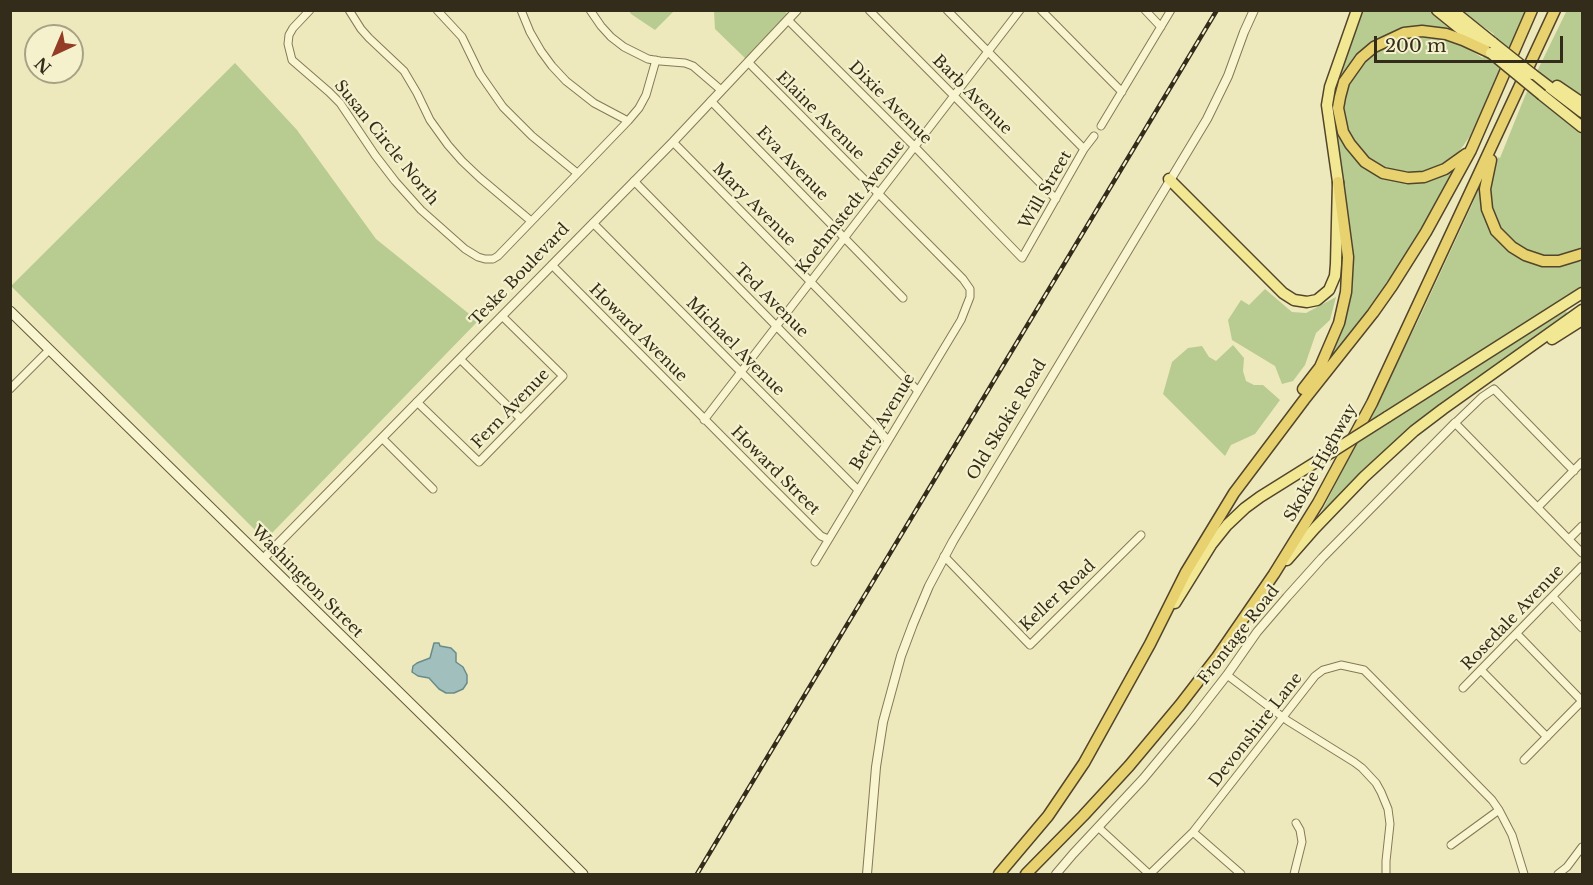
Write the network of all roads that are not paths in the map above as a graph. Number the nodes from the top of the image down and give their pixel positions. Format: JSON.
{"nodes":[{"id":1,"x":310,"y":10,"type":"edge"},
{"id":2,"x":349,"y":10,"type":"edge"},
{"id":3,"x":437,"y":10,"type":"edge"},
{"id":4,"x":521,"y":10,"type":"edge"},
{"id":5,"x":590,"y":10,"type":"edge"},
{"id":6,"x":870,"y":10,"type":"edge"},
{"id":7,"x":946,"y":10,"type":"edge"},
{"id":8,"x":1020,"y":10,"type":"edge"},
{"id":9,"x":1041,"y":10,"type":"edge"},
{"id":10,"x":1145,"y":10,"type":"edge"},
{"id":11,"x":1171,"y":10,"type":"edge"},
{"id":12,"x":1254,"y":10,"type":"edge"},
{"id":13,"x":1358,"y":10,"type":"edge"},
{"id":14,"x":1437,"y":10,"type":"edge"},
{"id":15,"x":1452,"y":10,"type":"edge"},
{"id":16,"x":1532,"y":10,"type":"edge"},
{"id":17,"x":1555,"y":10,"type":"edge"},
{"id":18,"x":792,"y":14,"type":"edge"},
{"id":19,"x":1161,"y":27,"type":"junction"},
{"id":20,"x":1492,"y":48,"type":"junction"},
{"id":21,"x":988,"y":52,"type":"junction"},
{"id":22,"x":656,"y":60,"type":"junction"},
{"id":23,"x":748,"y":62,"type":"junction"},
{"id":24,"x":1546,"y":88,"type":"junction"},
{"id":25,"x":721,"y":90,"type":"junction"},
{"id":26,"x":1122,"y":92,"type":"junction"},
{"id":27,"x":954,"y":96,"type":"junction"},
{"id":28,"x":711,"y":101,"type":"junction"},
{"id":29,"x":1582,"y":103,"type":"edge"},
{"id":30,"x":1582,"y":112,"type":"edge"},
{"id":31,"x":628,"y":121,"type":"junction"},
{"id":32,"x":1101,"y":126,"type":"dead end"},
{"id":33,"x":1582,"y":127,"type":"edge"},
{"id":34,"x":1094,"y":136,"type":"dead end"},
{"id":35,"x":1497,"y":137,"type":"junction"},
{"id":36,"x":673,"y":141,"type":"junction"},
{"id":37,"x":915,"y":147,"type":"junction"},
{"id":38,"x":1084,"y":149,"type":"junction"},
{"id":39,"x":1471,"y":150,"type":"junction"},
{"id":40,"x":578,"y":173,"type":"junction"},
{"id":41,"x":1169,"y":179,"type":"junction"},
{"id":42,"x":634,"y":182,"type":"junction"},
{"id":43,"x":1338,"y":182,"type":"junction"},
{"id":44,"x":879,"y":194,"type":"junction"},
{"id":45,"x":1056,"y":199,"type":"junction"},
{"id":46,"x":531,"y":221,"type":"junction"},
{"id":47,"x":593,"y":223,"type":"junction"},
{"id":48,"x":845,"y":238,"type":"junction"},
{"id":49,"x":1582,"y":254,"type":"edge"},
{"id":50,"x":1022,"y":258,"type":"joint"},
{"id":51,"x":552,"y":265,"type":"junction"},
{"id":52,"x":811,"y":282,"type":"junction"},
{"id":53,"x":1582,"y":293,"type":"edge"},
{"id":54,"x":970,"y":294,"type":"joint"},
{"id":55,"x":903,"y":298,"type":"dead end"},
{"id":56,"x":1582,"y":310,"type":"edge"},
{"id":57,"x":10,"y":311,"type":"edge"},
{"id":58,"x":502,"y":316,"type":"junction"},
{"id":59,"x":1582,"y":320,"type":"edge"},
{"id":60,"x":777,"y":327,"type":"junction"},
{"id":61,"x":50,"y":350,"type":"junction"},
{"id":62,"x":460,"y":359,"type":"junction"},
{"id":63,"x":1500,"y":368,"type":"junction"},
{"id":64,"x":741,"y":372,"type":"junction"},
{"id":65,"x":10,"y":389,"type":"edge"},
{"id":66,"x":918,"y":390,"type":"junction"},
{"id":67,"x":417,"y":402,"type":"junction"},
{"id":68,"x":521,"y":419,"type":"junction"},
{"id":69,"x":704,"y":420,"type":"junction"},
{"id":70,"x":1455,"y":423,"type":"junction"},
{"id":71,"x":382,"y":438,"type":"junction"},
{"id":72,"x":888,"y":440,"type":"junction"},
{"id":73,"x":1582,"y":462,"type":"edge"},
{"id":74,"x":1574,"y":471,"type":"junction"},
{"id":75,"x":433,"y":489,"type":"dead end"},
{"id":76,"x":858,"y":490,"type":"junction"},
{"id":77,"x":1234,"y":493,"type":"junction"},
{"id":78,"x":1538,"y":507,"type":"junction"},
{"id":79,"x":1582,"y":526,"type":"edge"},
{"id":80,"x":1142,"y":535,"type":"dead end"},
{"id":81,"x":828,"y":539,"type":"junction"},
{"id":82,"x":1569,"y":539,"type":"junction"},
{"id":83,"x":1582,"y":553,"type":"edge"},
{"id":84,"x":944,"y":556,"type":"junction"},
{"id":85,"x":263,"y":559,"type":"junction"},
{"id":86,"x":815,"y":562,"type":"dead end"},
{"id":87,"x":1582,"y":566,"type":"edge"},
{"id":88,"x":1274,"y":574,"type":"junction"},
{"id":89,"x":1552,"y":597,"type":"junction"},
{"id":90,"x":1582,"y":628,"type":"edge"},
{"id":91,"x":1516,"y":634,"type":"junction"},
{"id":92,"x":1150,"y":644,"type":"junction"},
{"id":93,"x":1481,"y":670,"type":"junction"},
{"id":94,"x":1227,"y":675,"type":"junction"},
{"id":95,"x":1463,"y":688,"type":"dead end"},
{"id":96,"x":1582,"y":701,"type":"edge"},
{"id":97,"x":1283,"y":717,"type":"junction"},
{"id":98,"x":1547,"y":737,"type":"junction"},
{"id":99,"x":1524,"y":760,"type":"dead end"},
{"id":100,"x":1499,"y":810,"type":"junction"},
{"id":101,"x":1048,"y":816,"type":"junction"},
{"id":102,"x":1296,"y":823,"type":"dead end"},
{"id":103,"x":1098,"y":827,"type":"junction"},
{"id":104,"x":1193,"y":832,"type":"junction"},
{"id":105,"x":1451,"y":845,"type":"dead end"},
{"id":106,"x":1582,"y":847,"type":"edge"},
{"id":107,"x":583,"y":874,"type":"edge"},
{"id":108,"x":867,"y":874,"type":"edge"},
{"id":109,"x":993,"y":874,"type":"edge"},
{"id":110,"x":999,"y":874,"type":"edge"},
{"id":111,"x":1026,"y":874,"type":"edge"},
{"id":112,"x":1056,"y":874,"type":"edge"},
{"id":113,"x":1150,"y":874,"type":"edge"},
{"id":114,"x":1241,"y":874,"type":"edge"},
{"id":115,"x":1293,"y":874,"type":"edge"},
{"id":116,"x":1386,"y":874,"type":"edge"},
{"id":117,"x":1524,"y":874,"type":"edge"},
{"id":118,"x":1558,"y":874,"type":"edge"}],
"edges":[{"from":1,"to":46,"type":"street","name":"Susan Circle North"},
{"from":2,"to":46,"type":"street"},
{"from":3,"to":40,"type":"street"},
{"from":4,"to":31,"type":"street"},
{"from":5,"to":22,"type":"street"},
{"from":6,"to":27,"type":"street","name":"Barb Avenue"},
{"from":7,"to":21,"type":"street"},
{"from":8,"to":21,"type":"street","name":"Koehmstedt Avenue"},
{"from":9,"to":26,"type":"street"},
{"from":10,"to":19,"type":"street"},
{"from":11,"to":19,"type":"street"},
{"from":12,"to":41,"type":"street","name":"Old Skokie Road"},
{"from":13,"to":43,"type":"main road"},
{"from":14,"to":20,"type":"main road"},
{"from":15,"to":20,"type":"main road"},
{"from":16,"to":39,"type":"highway"},
{"from":17,"to":35,"type":"highway","name":"Skokie Highway"},
{"from":18,"to":23,"type":"street","name":"Teske Boulevard"},
{"from":18,"to":37,"type":"street","name":"Dixie Avenue"},
{"from":19,"to":26,"type":"street"},
{"from":20,"to":24,"type":"main road","bridge":true},
{"from":20,"to":24,"type":"main road","bridge":true},
{"from":20,"to":39,"type":"highway"},
{"from":21,"to":27,"type":"street","name":"Koehmstedt Avenue"},
{"from":21,"to":38,"type":"street"},
{"from":22,"to":25,"type":"street"},
{"from":22,"to":31,"type":"street"},
{"from":23,"to":25,"type":"street","name":"Teske Boulevard"},
{"from":23,"to":44,"type":"street","name":"Elaine Avenue"},
{"from":24,"to":29,"type":"main road"},
{"from":24,"to":30,"type":"main road"},
{"from":24,"to":33,"type":"main road"},
{"from":25,"to":28,"type":"street","name":"Teske Boulevard"},
{"from":26,"to":32,"type":"street"},
{"from":27,"to":37,"type":"street","name":"Koehmstedt Avenue"},
{"from":27,"to":45,"type":"street","name":"Barb Avenue"},
{"from":28,"to":36,"type":"street","name":"Teske Boulevard"},
{"from":28,"to":48,"type":"street","name":"Eva Avenue"},
{"from":31,"to":40,"type":"street"},
{"from":34,"to":38,"type":"street","name":"Will Street"},
{"from":35,"to":49,"type":"highway"},
{"from":35,"to":88,"type":"highway","name":"Skokie Highway"},
{"from":36,"to":42,"type":"street","name":"Teske Boulevard"},
{"from":36,"to":52,"type":"street","name":"Mary Avenue"},
{"from":37,"to":44,"type":"street","name":"Koehmstedt Avenue"},
{"from":37,"to":50,"type":"street","name":"Dixie Avenue"},
{"from":38,"to":45,"type":"street","name":"Will Street"},
{"from":39,"to":77,"type":"highway"},
{"from":40,"to":46,"type":"street"},
{"from":41,"to":43,"type":"main road"},
{"from":41,"to":84,"type":"street","name":"Old Skokie Road"},
{"from":42,"to":47,"type":"street","name":"Teske Boulevard"},
{"from":42,"to":60,"type":"street","name":"Ted Avenue"},
{"from":43,"to":77,"type":"highway"},
{"from":44,"to":48,"type":"street","name":"Koehmstedt Avenue"},
{"from":44,"to":54,"type":"street","name":"Elaine Avenue"},
{"from":45,"to":50,"type":"street","name":"Will Street"},
{"from":47,"to":51,"type":"street","name":"Teske Boulevard"},
{"from":47,"to":64,"type":"street","name":"Michael Avenue"},
{"from":48,"to":52,"type":"street","name":"Koehmstedt Avenue"},
{"from":48,"to":55,"type":"street","name":"Eva Avenue"},
{"from":51,"to":58,"type":"street","name":"Teske Boulevard"},
{"from":51,"to":69,"type":"street","name":"Howard Avenue"},
{"from":52,"to":60,"type":"street","name":"Koehmstedt Avenue"},
{"from":52,"to":66,"type":"street","name":"Mary Avenue"},
{"from":53,"to":92,"type":"main road","bridge":true},
{"from":54,"to":66,"type":"street","name":"Betty Avenue"},
{"from":56,"to":63,"type":"main road"},
{"from":57,"to":61,"type":"main road","name":"Washington Street"},
{"from":58,"to":62,"type":"street","name":"Teske Boulevard"},
{"from":58,"to":68,"type":"street","name":"Fern Avenue"},
{"from":59,"to":63,"type":"main road"},
{"from":60,"to":64,"type":"street","name":"Koehmstedt Avenue"},
{"from":60,"to":72,"type":"street","name":"Ted Avenue"},
{"from":61,"to":65,"type":"street"},
{"from":61,"to":85,"type":"main road","name":"Washington Street"},
{"from":62,"to":67,"type":"street","name":"Teske Boulevard"},
{"from":62,"to":68,"type":"street"},
{"from":63,"to":88,"type":"main road"},
{"from":64,"to":69,"type":"street","name":"Koehmstedt Avenue"},
{"from":64,"to":76,"type":"street","name":"Michael Avenue"},
{"from":66,"to":72,"type":"street","name":"Betty Avenue"},
{"from":67,"to":68,"type":"street","name":"Fern Avenue"},
{"from":67,"to":71,"type":"street","name":"Teske Boulevard"},
{"from":69,"to":81,"type":"street","name":"Howard Street"},
{"from":70,"to":74,"type":"street"},
{"from":70,"to":78,"type":"street"},
{"from":70,"to":94,"type":"street","name":"Frontage Road"},
{"from":71,"to":75,"type":"street"},
{"from":71,"to":85,"type":"street","name":"Teske Boulevard"},
{"from":72,"to":76,"type":"street","name":"Betty Avenue"},
{"from":73,"to":74,"type":"street"},
{"from":74,"to":78,"type":"street"},
{"from":76,"to":81,"type":"street","name":"Betty Avenue"},
{"from":77,"to":92,"type":"highway"},
{"from":78,"to":82,"type":"street"},
{"from":79,"to":82,"type":"street"},
{"from":80,"to":84,"type":"street","name":"Keller Road"},
{"from":81,"to":86,"type":"street","name":"Betty Avenue"},
{"from":82,"to":83,"type":"street"},
{"from":84,"to":108,"type":"street","name":"Old Skokie Road"},
{"from":85,"to":107,"type":"main road","name":"Washington Street"},
{"from":87,"to":89,"type":"street","name":"Rosedale Avenue"},
{"from":88,"to":111,"type":"highway","name":"Skokie Highway"},
{"from":89,"to":90,"type":"street"},
{"from":89,"to":91,"type":"street","name":"Rosedale Avenue"},
{"from":91,"to":93,"type":"street","name":"Rosedale Avenue"},
{"from":91,"to":96,"type":"street"},
{"from":92,"to":101,"type":"highway"},
{"from":93,"to":95,"type":"street","name":"Rosedale Avenue"},
{"from":93,"to":98,"type":"street"},
{"from":94,"to":97,"type":"street"},
{"from":94,"to":103,"type":"street","name":"Frontage Road"},
{"from":96,"to":98,"type":"street"},
{"from":97,"to":100,"type":"street","name":"Devonshire Lane"},
{"from":97,"to":104,"type":"street","name":"Devonshire Lane"},
{"from":97,"to":116,"type":"street"},
{"from":98,"to":99,"type":"street"},
{"from":100,"to":105,"type":"street"},
{"from":100,"to":117,"type":"street","name":"Devonshire Lane"},
{"from":101,"to":109,"type":"highway"},
{"from":101,"to":110,"type":"highway"},
{"from":102,"to":115,"type":"street"},
{"from":103,"to":112,"type":"street","name":"Frontage Road"},
{"from":103,"to":113,"type":"street"},
{"from":104,"to":113,"type":"street","name":"Devonshire Lane"},
{"from":104,"to":114,"type":"street"},
{"from":106,"to":118,"type":"street"}]}
